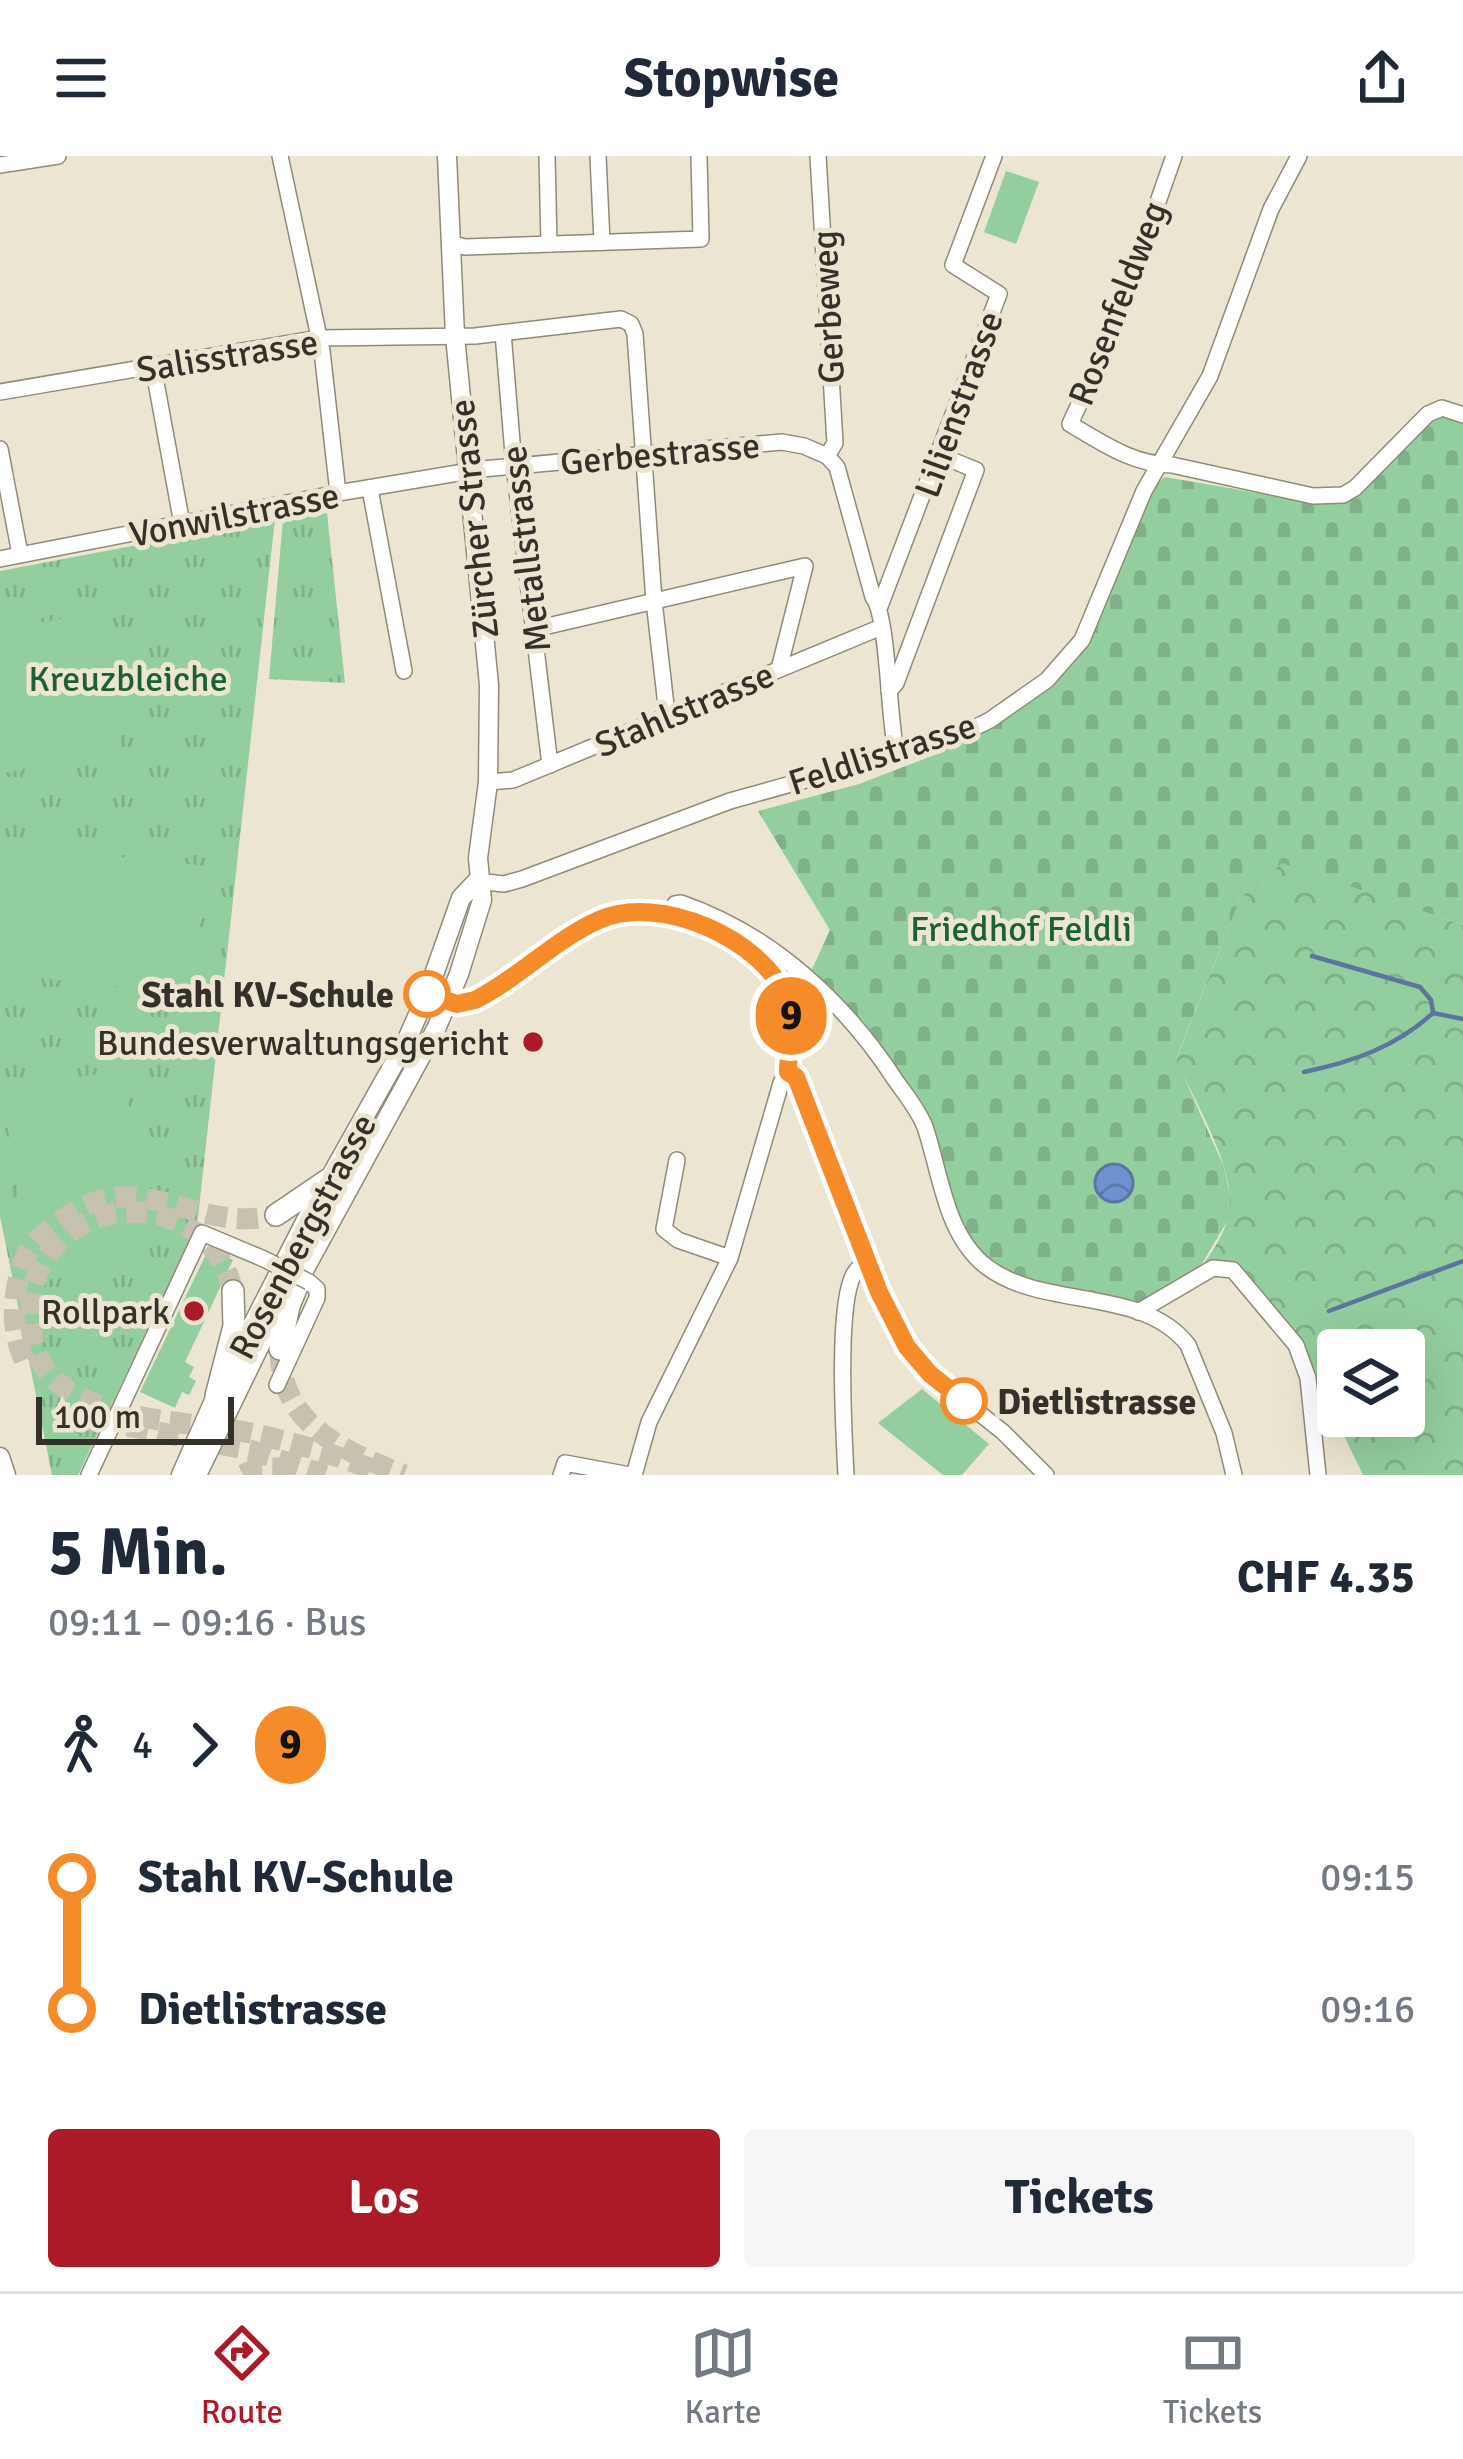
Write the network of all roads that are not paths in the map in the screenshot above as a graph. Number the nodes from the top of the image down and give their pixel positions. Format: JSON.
{"nodes":[{"id":1,"x":58,"y":156,"type":"edge"},
{"id":2,"x":280,"y":156,"type":"edge"},
{"id":3,"x":447,"y":156,"type":"edge"},
{"id":4,"x":547,"y":156,"type":"edge"},
{"id":5,"x":598,"y":156,"type":"edge"},
{"id":6,"x":699,"y":156,"type":"edge"},
{"id":7,"x":818,"y":156,"type":"edge"},
{"id":8,"x":994,"y":156,"type":"edge"},
{"id":9,"x":1174,"y":156,"type":"edge"},
{"id":10,"x":1299,"y":156,"type":"edge"},
{"id":11,"x":0,"y":165,"type":"edge"},
{"id":12,"x":602,"y":242,"type":"junction"},
{"id":13,"x":450,"y":243,"type":"junction"},
{"id":14,"x":549,"y":244,"type":"junction"},
{"id":15,"x":503,"y":333,"type":"junction"},
{"id":16,"x":455,"y":336,"type":"junction"},
{"id":17,"x":319,"y":338,"type":"junction"},
{"id":18,"x":153,"y":366,"type":"junction"},
{"id":19,"x":0,"y":392,"type":"edge"},
{"id":20,"x":1463,"y":415,"type":"edge"},
{"id":21,"x":0,"y":448,"type":"edge"},
{"id":22,"x":646,"y":454,"type":"junction"},
{"id":23,"x":939,"y":455,"type":"junction"},
{"id":24,"x":826,"y":456,"type":"junction"},
{"id":25,"x":1159,"y":465,"type":"junction"},
{"id":26,"x":514,"y":466,"type":"junction"},
{"id":27,"x":468,"y":471,"type":"junction"},
{"id":28,"x":370,"y":489,"type":"junction"},
{"id":29,"x":338,"y":493,"type":"junction"},
{"id":30,"x":182,"y":524,"type":"junction"},
{"id":31,"x":20,"y":554,"type":"junction"},
{"id":32,"x":0,"y":560,"type":"edge"},
{"id":33,"x":654,"y":601,"type":"junction"},
{"id":34,"x":880,"y":606,"type":"junction"},
{"id":35,"x":879,"y":628,"type":"junction"},
{"id":36,"x":536,"y":629,"type":"junction"},
{"id":37,"x":779,"y":669,"type":"junction"},
{"id":38,"x":404,"y":671,"type":"dead end"},
{"id":39,"x":889,"y":691,"type":"junction"},
{"id":40,"x":668,"y":714,"type":"junction"},
{"id":41,"x":897,"y":756,"type":"junction"},
{"id":42,"x":550,"y":765,"type":"junction"},
{"id":43,"x":488,"y":782,"type":"junction"},
{"id":44,"x":477,"y":881,"type":"junction"},
{"id":45,"x":668,"y":916,"type":"junction"},
{"id":46,"x":427,"y":994,"type":"junction"},
{"id":47,"x":448,"y":1001,"type":"junction"},
{"id":48,"x":788,"y":1072,"type":"junction"},
{"id":49,"x":676,"y":1160,"type":"dead end"},
{"id":50,"x":329,"y":1179,"type":"junction"},
{"id":51,"x":276,"y":1215,"type":"tunnel mouth"},
{"id":52,"x":730,"y":1258,"type":"junction"},
{"id":53,"x":868,"y":1262,"type":"junction"},
{"id":54,"x":308,"y":1280,"type":"junction"},
{"id":55,"x":233,"y":1291,"type":"tunnel mouth"},
{"id":56,"x":1138,"y":1312,"type":"junction"},
{"id":57,"x":280,"y":1349,"type":"tunnel mouth"},
{"id":58,"x":278,"y":1385,"type":"dead end"},
{"id":59,"x":216,"y":1396,"type":"junction"},
{"id":60,"x":0,"y":1457,"type":"edge"},
{"id":61,"x":6,"y":1475,"type":"edge"},
{"id":62,"x":89,"y":1475,"type":"edge"},
{"id":63,"x":181,"y":1475,"type":"edge"},
{"id":64,"x":197,"y":1475,"type":"edge"},
{"id":65,"x":560,"y":1475,"type":"edge"},
{"id":66,"x":632,"y":1475,"type":"edge"},
{"id":67,"x":846,"y":1475,"type":"edge"},
{"id":68,"x":1046,"y":1475,"type":"edge"},
{"id":69,"x":1234,"y":1475,"type":"edge"},
{"id":70,"x":1318,"y":1475,"type":"edge"}],
"edges":[{"from":1,"to":11,"type":"street"},
{"from":2,"to":17,"type":"street"},
{"from":3,"to":13,"type":"main road","name":"Zürcher Strasse"},
{"from":4,"to":14,"type":"street"},
{"from":5,"to":12,"type":"street"},
{"from":6,"to":12,"type":"street"},
{"from":7,"to":24,"type":"street","name":"Gerbeweg"},
{"from":8,"to":23,"type":"street","name":"Lilienstrasse"},
{"from":9,"to":25,"type":"street","name":"Rosenfeldweg"},
{"from":10,"to":25,"type":"street","name":"Feldlistrasse"},
{"from":12,"to":14,"type":"street"},
{"from":13,"to":14,"type":"street"},
{"from":13,"to":16,"type":"main road","name":"Zürcher Strasse"},
{"from":15,"to":16,"type":"street","name":"Salisstrasse"},
{"from":15,"to":22,"type":"street","name":"Salisstrasse"},
{"from":15,"to":26,"type":"street","name":"Metallstrasse"},
{"from":16,"to":17,"type":"street","name":"Salisstrasse"},
{"from":16,"to":27,"type":"main road","name":"Zürcher Strasse"},
{"from":17,"to":18,"type":"street","name":"Salisstrasse"},
{"from":17,"to":29,"type":"street"},
{"from":18,"to":19,"type":"street","name":"Salisstrasse"},
{"from":18,"to":30,"type":"street"},
{"from":20,"to":25,"type":"street"},
{"from":21,"to":31,"type":"street"},
{"from":22,"to":24,"type":"street","name":"Gerbestrasse"},
{"from":22,"to":26,"type":"street","name":"Gerbestrasse"},
{"from":22,"to":33,"type":"street"},
{"from":23,"to":34,"type":"street","name":"Lilienstrasse"},
{"from":23,"to":39,"type":"street"},
{"from":24,"to":34,"type":"street"},
{"from":25,"to":41,"type":"street","name":"Feldlistrasse"},
{"from":26,"to":27,"type":"street","name":"Gerbestrasse"},
{"from":26,"to":36,"type":"street","name":"Metallstrasse"},
{"from":27,"to":28,"type":"street","name":"Vonwilstrasse"},
{"from":27,"to":43,"type":"main road","name":"Zürcher Strasse"},
{"from":28,"to":29,"type":"street","name":"Vonwilstrasse"},
{"from":28,"to":38,"type":"street"},
{"from":29,"to":30,"type":"street","name":"Vonwilstrasse"},
{"from":30,"to":31,"type":"street","name":"Vonwilstrasse"},
{"from":31,"to":32,"type":"street","name":"Vonwilstrasse"},
{"from":33,"to":36,"type":"street"},
{"from":33,"to":37,"type":"street"},
{"from":33,"to":40,"type":"street"},
{"from":34,"to":35,"type":"street"},
{"from":35,"to":37,"type":"street","name":"Stahlstrasse"},
{"from":35,"to":39,"type":"street"},
{"from":36,"to":42,"type":"street","name":"Metallstrasse"},
{"from":37,"to":40,"type":"street","name":"Stahlstrasse"},
{"from":39,"to":41,"type":"street"},
{"from":40,"to":42,"type":"street","name":"Stahlstrasse"},
{"from":41,"to":44,"type":"street","name":"Feldlistrasse"},
{"from":42,"to":43,"type":"street","name":"Stahlstrasse"},
{"from":43,"to":44,"type":"main road","name":"Zürcher Strasse"},
{"from":44,"to":46,"type":"main road","name":"Rosenbergstrasse"},
{"from":44,"to":47,"type":"main road","name":"Rosenbergstrasse"},
{"from":45,"to":47,"type":"street"},
{"from":45,"to":48,"type":"street"},
{"from":45,"to":56,"type":"street"},
{"from":46,"to":47,"type":"street"},
{"from":46,"to":50,"type":"main road","name":"Rosenbergstrasse"},
{"from":47,"to":54,"type":"main road","name":"Rosenbergstrasse"},
{"from":48,"to":52,"type":"street"},
{"from":48,"to":53,"type":"street"},
{"from":49,"to":52,"type":"street"},
{"from":50,"to":51,"type":"highway"},
{"from":50,"to":59,"type":"main road","name":"Rosenbergstrasse"},
{"from":52,"to":66,"type":"street"},
{"from":53,"to":67,"type":"street"},
{"from":53,"to":68,"type":"street"},
{"from":54,"to":57,"type":"highway"},
{"from":54,"to":58,"type":"street"},
{"from":54,"to":62,"type":"street","bridge":true},
{"from":54,"to":64,"type":"main road","name":"Rosenbergstrasse"},
{"from":55,"to":59,"type":"highway"},
{"from":56,"to":69,"type":"street"},
{"from":56,"to":70,"type":"street"},
{"from":59,"to":63,"type":"main road","name":"Rosenbergstrasse"},
{"from":60,"to":61,"type":"main road"},
{"from":65,"to":66,"type":"street"}]}
